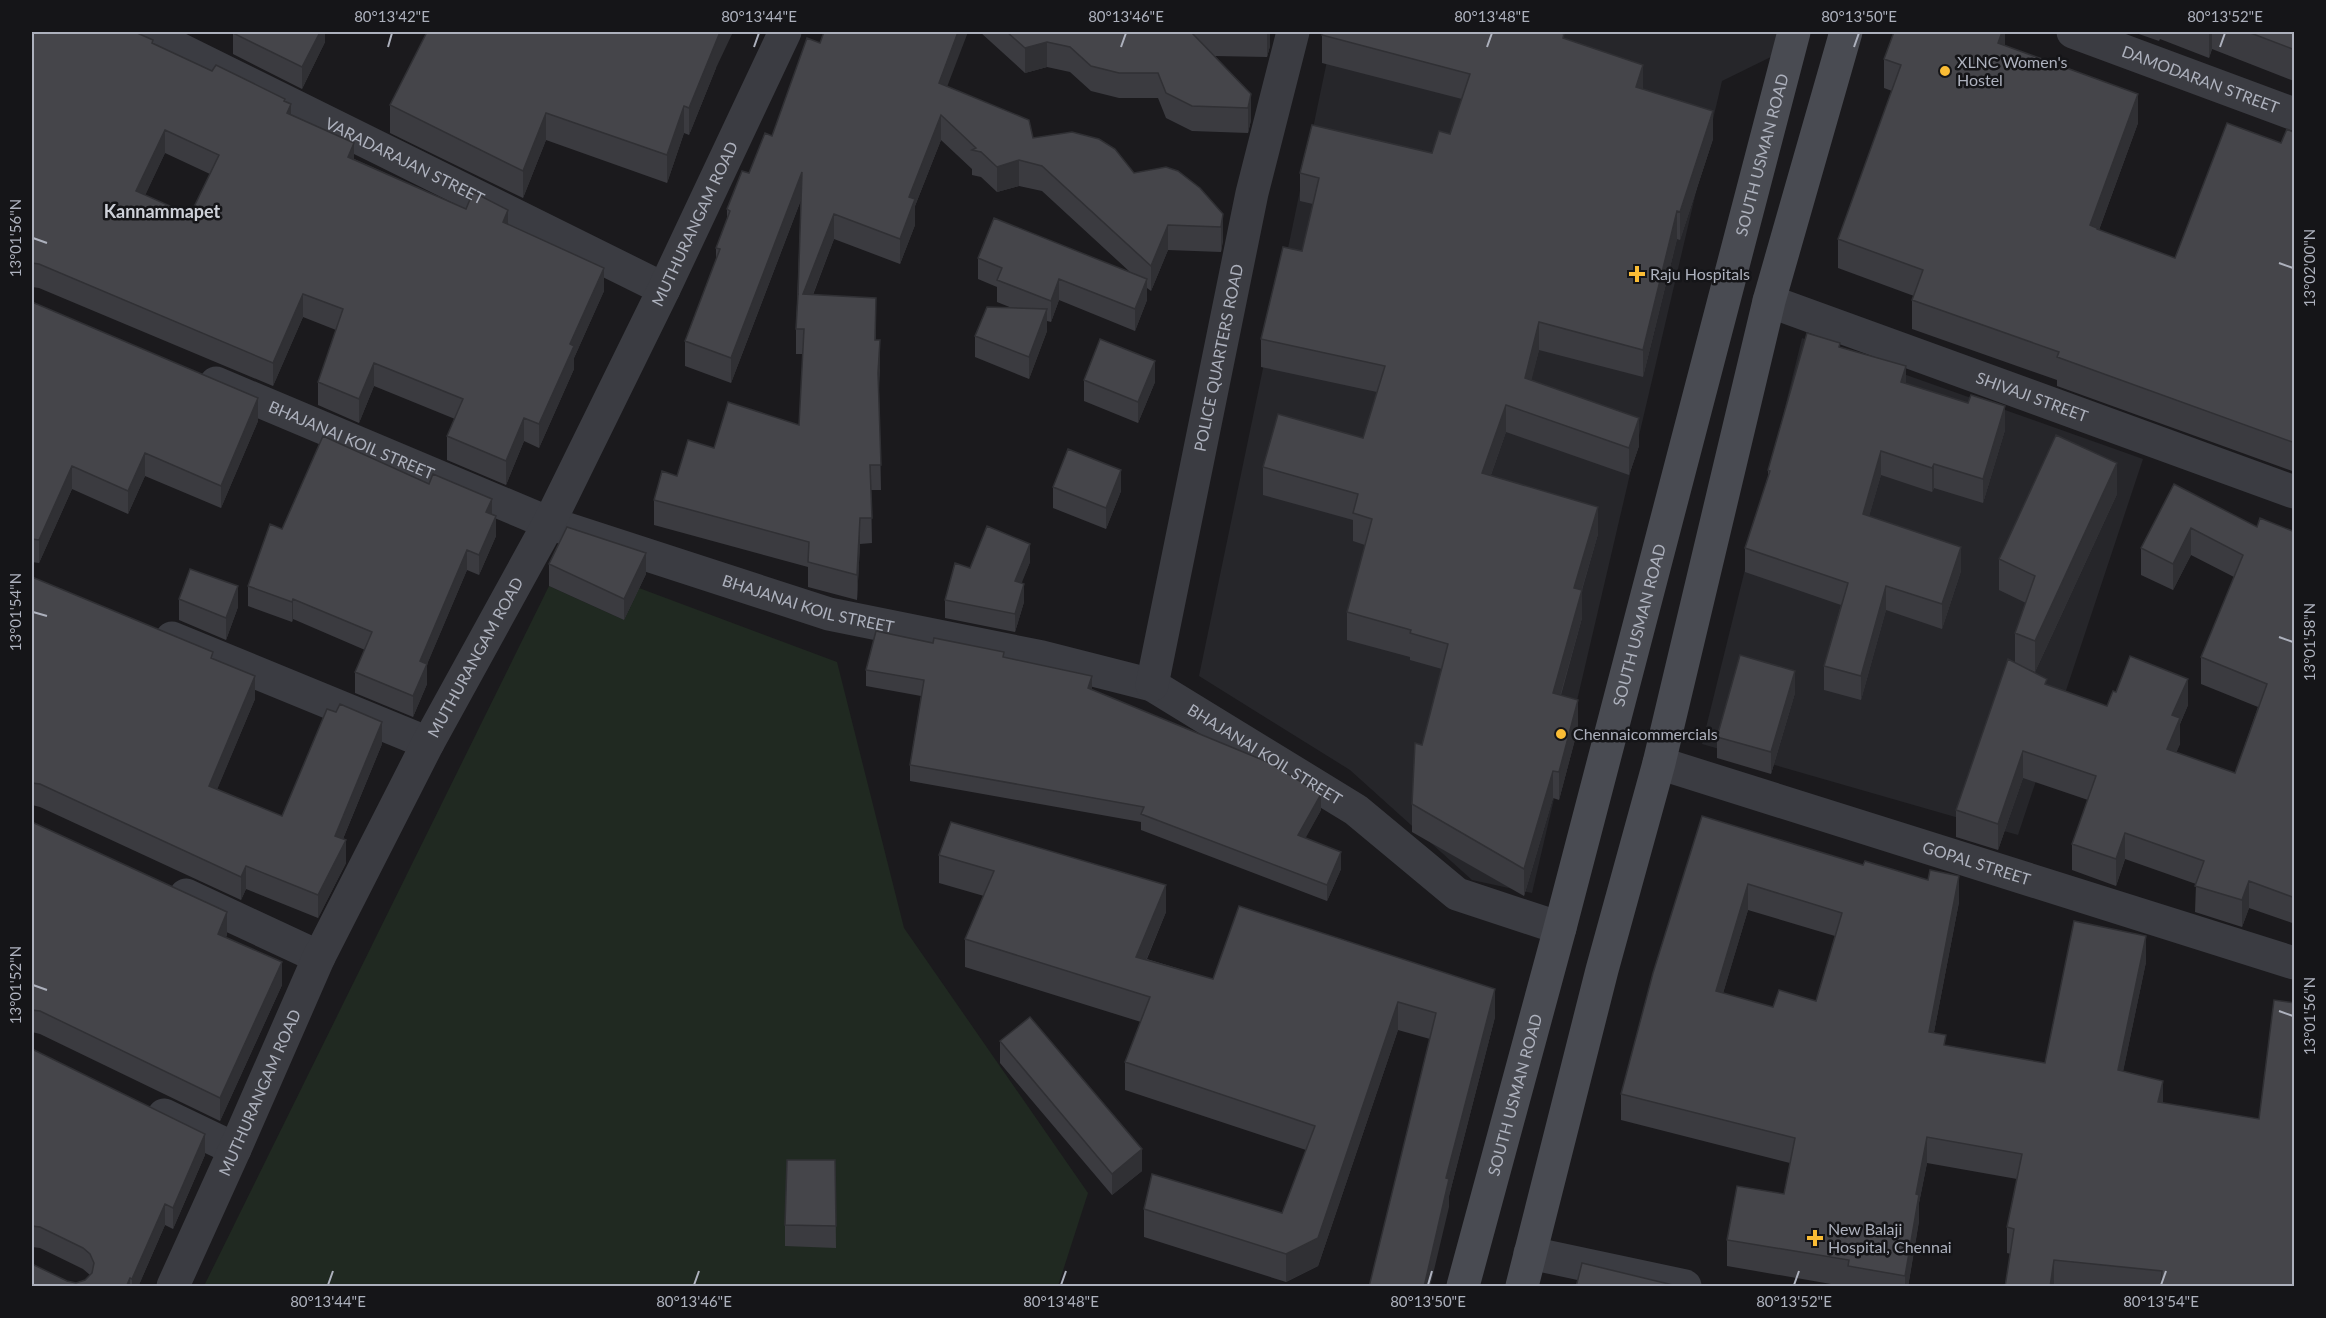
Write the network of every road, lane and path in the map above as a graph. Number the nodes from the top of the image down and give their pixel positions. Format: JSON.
{"nodes":[{"id":1,"x":144,"y":32,"type":"edge"},
{"id":2,"x":785,"y":32,"type":"edge"},
{"id":3,"x":1293,"y":32,"type":"edge"},
{"id":4,"x":1794,"y":32,"type":"edge"},
{"id":5,"x":1814,"y":32,"type":"edge"},
{"id":6,"x":1846,"y":32,"type":"edge"},
{"id":7,"x":2073,"y":32,"type":"edge"},
{"id":8,"x":2295,"y":114,"type":"edge"},
{"id":9,"x":664,"y":289,"type":"junction"},
{"id":10,"x":1769,"y":301,"type":"junction"},
{"id":11,"x":186,"y":370,"type":"edge"},
{"id":12,"x":2295,"y":492,"type":"edge"},
{"id":13,"x":549,"y":523,"type":"junction"},
{"id":14,"x":142,"y":626,"type":"edge"},
{"id":15,"x":1152,"y":685,"type":"junction"},
{"id":16,"x":428,"y":743,"type":"junction"},
{"id":17,"x":1659,"y":763,"type":"junction"},
{"id":18,"x":159,"y":883,"type":"edge"},
{"id":19,"x":1560,"y":928,"type":"junction"},
{"id":20,"x":319,"y":957,"type":"junction"},
{"id":21,"x":2295,"y":963,"type":"edge"},
{"id":22,"x":139,"y":1102,"type":"edge"},
{"id":23,"x":236,"y":1149,"type":"junction"},
{"id":24,"x":1530,"y":1254,"type":"junction"},
{"id":25,"x":173,"y":1287,"type":"edge"},
{"id":26,"x":1463,"y":1287,"type":"edge"},
{"id":27,"x":1484,"y":1287,"type":"edge"},
{"id":28,"x":1522,"y":1287,"type":"edge"},
{"id":29,"x":1685,"y":1287,"type":"edge"}],
"edges":[{"from":1,"to":9,"type":"street","name":"VARADARAJAN STREET"},
{"from":2,"to":9,"type":"street","name":"MUTHURANGAM ROAD"},
{"from":3,"to":15,"type":"street","name":"POLICE QUARTERS ROAD"},
{"from":4,"to":19,"type":"main road","name":"SOUTH USMAN ROAD"},
{"from":5,"to":27,"type":"main road"},
{"from":6,"to":10,"type":"main road"},
{"from":7,"to":8,"type":"street","name":"DAMODARAN STREET"},
{"from":9,"to":13,"type":"street","name":"MUTHURANGAM ROAD"},
{"from":10,"to":12,"type":"street","name":"SHIVAJI STREET"},
{"from":10,"to":17,"type":"main road"},
{"from":11,"to":13,"type":"street","name":"BHAJANAI KOIL STREET"},
{"from":13,"to":15,"type":"street","name":"BHAJANAI KOIL STREET"},
{"from":13,"to":16,"type":"street","name":"MUTHURANGAM ROAD"},
{"from":14,"to":16,"type":"street"},
{"from":15,"to":19,"type":"street","name":"BHAJANAI KOIL STREET"},
{"from":16,"to":20,"type":"street","name":"MUTHURANGAM ROAD"},
{"from":17,"to":21,"type":"street","name":"GOPAL STREET"},
{"from":17,"to":24,"type":"main road"},
{"from":18,"to":20,"type":"street"},
{"from":19,"to":26,"type":"main road","name":"SOUTH USMAN ROAD"},
{"from":20,"to":23,"type":"street","name":"MUTHURANGAM ROAD"},
{"from":22,"to":23,"type":"street"},
{"from":23,"to":25,"type":"street","name":"MUTHURANGAM ROAD"},
{"from":24,"to":28,"type":"main road"},
{"from":24,"to":29,"type":"street"}]}
